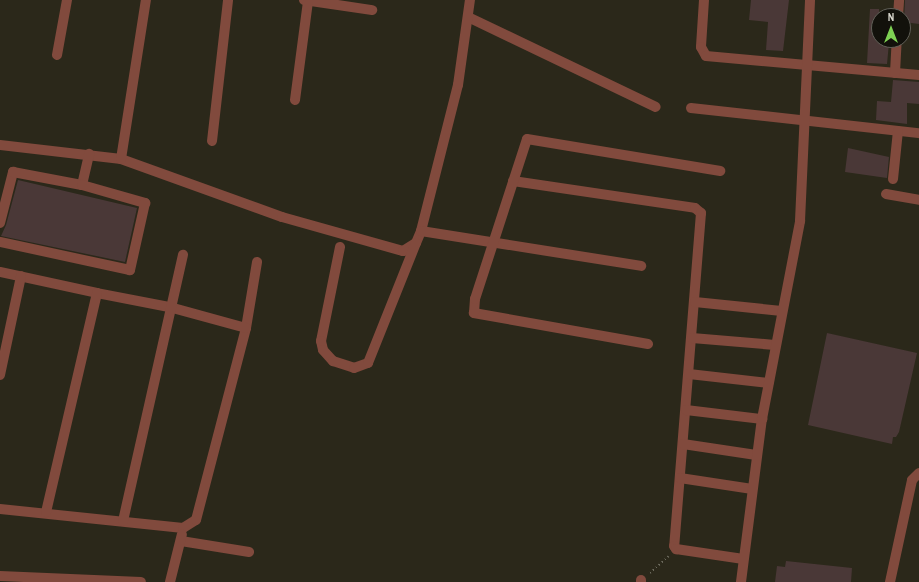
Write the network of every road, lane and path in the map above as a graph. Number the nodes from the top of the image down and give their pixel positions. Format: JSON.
{"nodes":[{"id":1,"x":67,"y":0,"type":"edge"},
{"id":2,"x":146,"y":0,"type":"edge"},
{"id":3,"x":228,"y":0,"type":"edge"},
{"id":4,"x":304,"y":0,"type":"edge"},
{"id":5,"x":308,"y":0,"type":"edge"},
{"id":6,"x":470,"y":0,"type":"edge"},
{"id":7,"x":704,"y":0,"type":"edge"},
{"id":8,"x":810,"y":0,"type":"edge"},
{"id":9,"x":372,"y":10,"type":"dead end"},
{"id":10,"x":468,"y":17,"type":"junction"},
{"id":11,"x":897,"y":48,"type":"edge"},
{"id":12,"x":57,"y":55,"type":"dead end"},
{"id":13,"x":808,"y":66,"type":"junction"},
{"id":14,"x":895,"y":73,"type":"junction"},
{"id":15,"x":919,"y":75,"type":"edge"},
{"id":16,"x":295,"y":100,"type":"dead end"},
{"id":17,"x":656,"y":107,"type":"dead end"},
{"id":18,"x":691,"y":108,"type":"dead end"},
{"id":19,"x":806,"y":122,"type":"junction"},
{"id":20,"x":898,"y":131,"type":"junction"},
{"id":21,"x":919,"y":133,"type":"edge"},
{"id":22,"x":212,"y":141,"type":"dead end"},
{"id":23,"x":0,"y":145,"type":"edge"},
{"id":24,"x":89,"y":154,"type":"junction"},
{"id":25,"x":121,"y":159,"type":"junction"},
{"id":26,"x":720,"y":171,"type":"dead end"},
{"id":27,"x":893,"y":179,"type":"dead end"},
{"id":28,"x":514,"y":181,"type":"junction"},
{"id":29,"x":82,"y":185,"type":"junction"},
{"id":30,"x":886,"y":194,"type":"dead end"},
{"id":31,"x":919,"y":200,"type":"edge"},
{"id":32,"x":0,"y":223,"type":"edge"},
{"id":33,"x":421,"y":231,"type":"junction"},
{"id":34,"x":0,"y":242,"type":"edge"},
{"id":35,"x":493,"y":242,"type":"junction"},
{"id":36,"x":416,"y":243,"type":"junction"},
{"id":37,"x":340,"y":248,"type":"dead end"},
{"id":38,"x":183,"y":255,"type":"dead end"},
{"id":39,"x":257,"y":262,"type":"dead end"},
{"id":40,"x":641,"y":266,"type":"dead end"},
{"id":41,"x":0,"y":272,"type":"edge"},
{"id":42,"x":21,"y":276,"type":"junction"},
{"id":43,"x":97,"y":292,"type":"junction"},
{"id":44,"x":695,"y":302,"type":"junction"},
{"id":45,"x":169,"y":307,"type":"junction"},
{"id":46,"x":782,"y":311,"type":"junction"},
{"id":47,"x":246,"y":328,"type":"junction"},
{"id":48,"x":692,"y":338,"type":"junction"},
{"id":49,"x":648,"y":344,"type":"dead end"},
{"id":50,"x":775,"y":346,"type":"junction"},
{"id":51,"x":689,"y":374,"type":"junction"},
{"id":52,"x":0,"y":376,"type":"edge"},
{"id":53,"x":768,"y":383,"type":"junction"},
{"id":54,"x":686,"y":410,"type":"junction"},
{"id":55,"x":762,"y":419,"type":"junction"},
{"id":56,"x":683,"y":444,"type":"junction"},
{"id":57,"x":756,"y":455,"type":"junction"},
{"id":58,"x":919,"y":473,"type":"edge"},
{"id":59,"x":680,"y":478,"type":"junction"},
{"id":60,"x":752,"y":489,"type":"junction"},
{"id":61,"x":0,"y":509,"type":"edge"},
{"id":62,"x":46,"y":512,"type":"junction"},
{"id":63,"x":123,"y":521,"type":"junction"},
{"id":64,"x":183,"y":528,"type":"junction"},
{"id":65,"x":181,"y":541,"type":"junction"},
{"id":66,"x":674,"y":548,"type":"junction"},
{"id":67,"x":249,"y":552,"type":"dead end"},
{"id":68,"x":743,"y":559,"type":"junction"},
{"id":69,"x":0,"y":576,"type":"edge"},
{"id":70,"x":641,"y":581,"type":"edge"},
{"id":71,"x":141,"y":582,"type":"edge"},
{"id":72,"x":170,"y":582,"type":"edge"},
{"id":73,"x":741,"y":582,"type":"edge"},
{"id":74,"x":890,"y":582,"type":"edge"}],
"edges":[{"from":1,"to":12,"type":"street"},
{"from":2,"to":25,"type":"street"},
{"from":3,"to":22,"type":"street"},
{"from":4,"to":5,"type":"street"},
{"from":5,"to":9,"type":"street"},
{"from":5,"to":16,"type":"street"},
{"from":6,"to":10,"type":"street"},
{"from":7,"to":13,"type":"street"},
{"from":8,"to":13,"type":"street"},
{"from":10,"to":17,"type":"street"},
{"from":10,"to":33,"type":"street"},
{"from":11,"to":14,"type":"street"},
{"from":13,"to":14,"type":"street"},
{"from":13,"to":19,"type":"street"},
{"from":14,"to":15,"type":"street"},
{"from":18,"to":19,"type":"street"},
{"from":19,"to":20,"type":"street"},
{"from":19,"to":46,"type":"street"},
{"from":20,"to":21,"type":"street"},
{"from":20,"to":27,"type":"street"},
{"from":23,"to":24,"type":"street"},
{"from":24,"to":25,"type":"street"},
{"from":24,"to":29,"type":"street"},
{"from":25,"to":36,"type":"street"},
{"from":26,"to":28,"type":"street"},
{"from":28,"to":35,"type":"street"},
{"from":28,"to":44,"type":"street"},
{"from":29,"to":32,"type":"street"},
{"from":29,"to":34,"type":"street"},
{"from":30,"to":31,"type":"street"},
{"from":33,"to":35,"type":"street"},
{"from":33,"to":36,"type":"street"},
{"from":35,"to":40,"type":"street"},
{"from":35,"to":49,"type":"street"},
{"from":36,"to":37,"type":"street"},
{"from":38,"to":45,"type":"street"},
{"from":39,"to":47,"type":"street"},
{"from":41,"to":42,"type":"street"},
{"from":42,"to":43,"type":"street"},
{"from":42,"to":52,"type":"street"},
{"from":43,"to":45,"type":"street"},
{"from":43,"to":62,"type":"street"},
{"from":44,"to":46,"type":"street"},
{"from":44,"to":48,"type":"street"},
{"from":45,"to":47,"type":"street"},
{"from":45,"to":63,"type":"street"},
{"from":46,"to":50,"type":"street"},
{"from":47,"to":64,"type":"street"},
{"from":48,"to":50,"type":"street"},
{"from":48,"to":51,"type":"street"},
{"from":50,"to":53,"type":"street"},
{"from":51,"to":53,"type":"street"},
{"from":51,"to":54,"type":"street"},
{"from":53,"to":55,"type":"street"},
{"from":54,"to":55,"type":"street"},
{"from":54,"to":56,"type":"street"},
{"from":55,"to":57,"type":"street"},
{"from":56,"to":57,"type":"street"},
{"from":56,"to":59,"type":"street"},
{"from":57,"to":60,"type":"street"},
{"from":58,"to":74,"type":"street"},
{"from":59,"to":60,"type":"street"},
{"from":59,"to":66,"type":"street"},
{"from":60,"to":68,"type":"street"},
{"from":61,"to":62,"type":"street"},
{"from":62,"to":63,"type":"street"},
{"from":63,"to":64,"type":"street"},
{"from":64,"to":65,"type":"street"},
{"from":65,"to":67,"type":"street"},
{"from":65,"to":72,"type":"street"},
{"from":66,"to":68,"type":"street"},
{"from":66,"to":70,"type":"path"},
{"from":68,"to":73,"type":"street"},
{"from":69,"to":71,"type":"street"}]}
